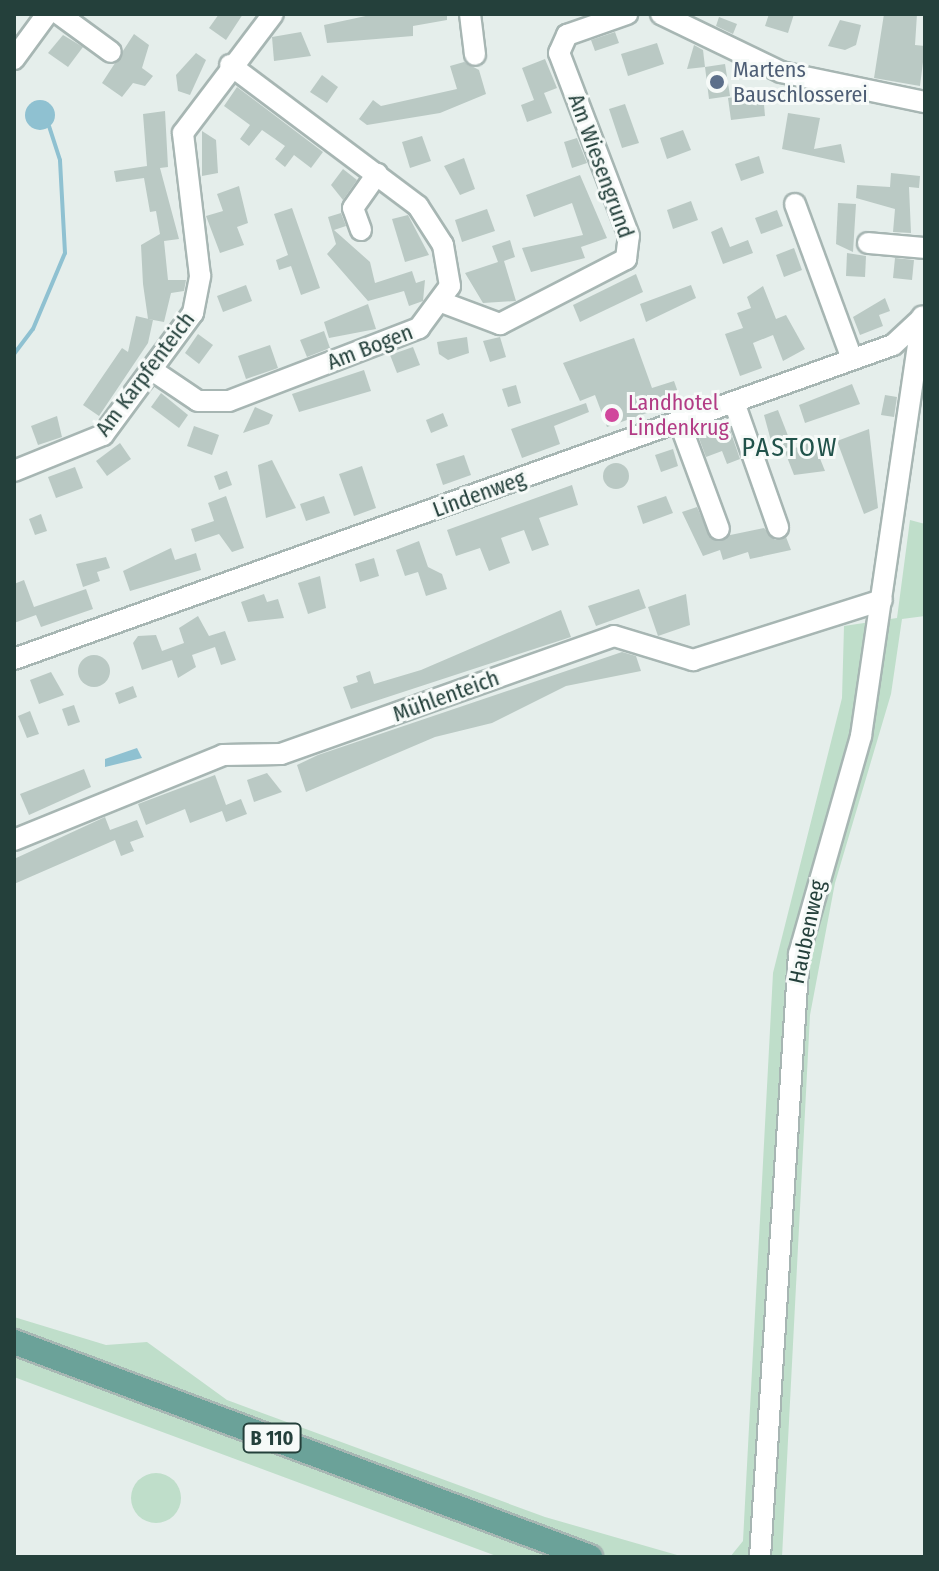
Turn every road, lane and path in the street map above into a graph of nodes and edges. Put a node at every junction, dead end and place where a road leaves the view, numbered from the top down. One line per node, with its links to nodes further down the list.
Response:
1 (47, 14): 9 (street)
2 (59, 14): 7 (street)
3 (470, 14): 8 (street)
4 (627, 14): 17 (street, Am Wiesengrund)
5 (666, 15): 11 (street)
6 (263, 17): 10 (street, Am Karpfenteich)
7 (111, 52)
8 (475, 55)
9 (14, 59)
10 (230, 65): 12 (street); 20 (street, Am Karpfenteich)
11 (925, 102)
12 (377, 174): 14 (street); 17 (street)
13 (795, 204): 19 (street)
14 (361, 230)
15 (868, 243): 16 (street)
16 (925, 248)
17 (444, 303): 20 (street, Am Bogen)
18 (924, 311): 19 (street, Lindenweg); 23 (street, Haubenweg)
19 (852, 359): 21 (street, Lindenweg)
20 (152, 370): 24 (street, Am Karpfenteich)
21 (734, 402): 22 (street, Lindenweg); 25 (street)
22 (679, 421): 26 (street); 28 (street, Lindenweg)
23 (916, 448): 27 (street, Haubenweg)
24 (14, 471)
25 (778, 527)
26 (719, 529)
27 (882, 600): 29 (street, Mühlenteich); 32 (street, Haubenweg)
28 (14, 659)
29 (14, 840)
30 (14, 1342): 31 (main road, B 110)
31 (590, 1557)
32 (760, 1557)

